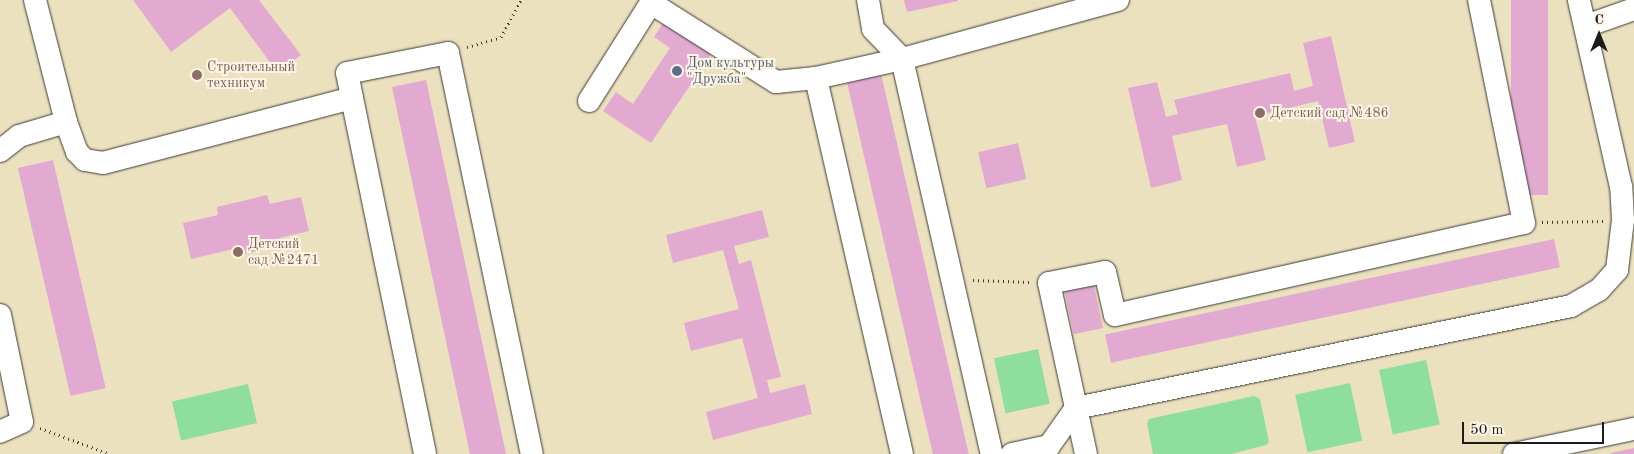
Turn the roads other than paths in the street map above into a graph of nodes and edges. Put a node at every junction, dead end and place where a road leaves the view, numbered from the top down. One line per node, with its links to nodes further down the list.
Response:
1 (35, 0): 12 (lane)
2 (868, 0): 8 (lane)
3 (1118, 0): 8 (lane)
4 (1479, 0): 17 (lane)
5 (1579, 0): 7 (lane)
6 (1634, 9): 7 (lane)
7 (1586, 26): 14 (lane)
8 (902, 59): 9 (lane); 23 (lane)
9 (816, 78): 11 (lane); 22 (lane)
10 (352, 98): 12 (lane); 20 (lane); 21 (lane)
11 (589, 101)
12 (66, 122): 13 (lane)
13 (0, 151)
14 (1628, 178): 15 (lane)
15 (1628, 218): 17 (lane)
16 (0, 315): 19 (lane)
17 (1076, 408): 24 (lane); 25 (lane)
18 (1634, 429): 26 (lane)
19 (0, 432)
20 (424, 454)
21 (532, 454)
22 (902, 454)
23 (992, 454)
24 (1012, 454)
25 (1086, 454)
26 (1514, 454)

